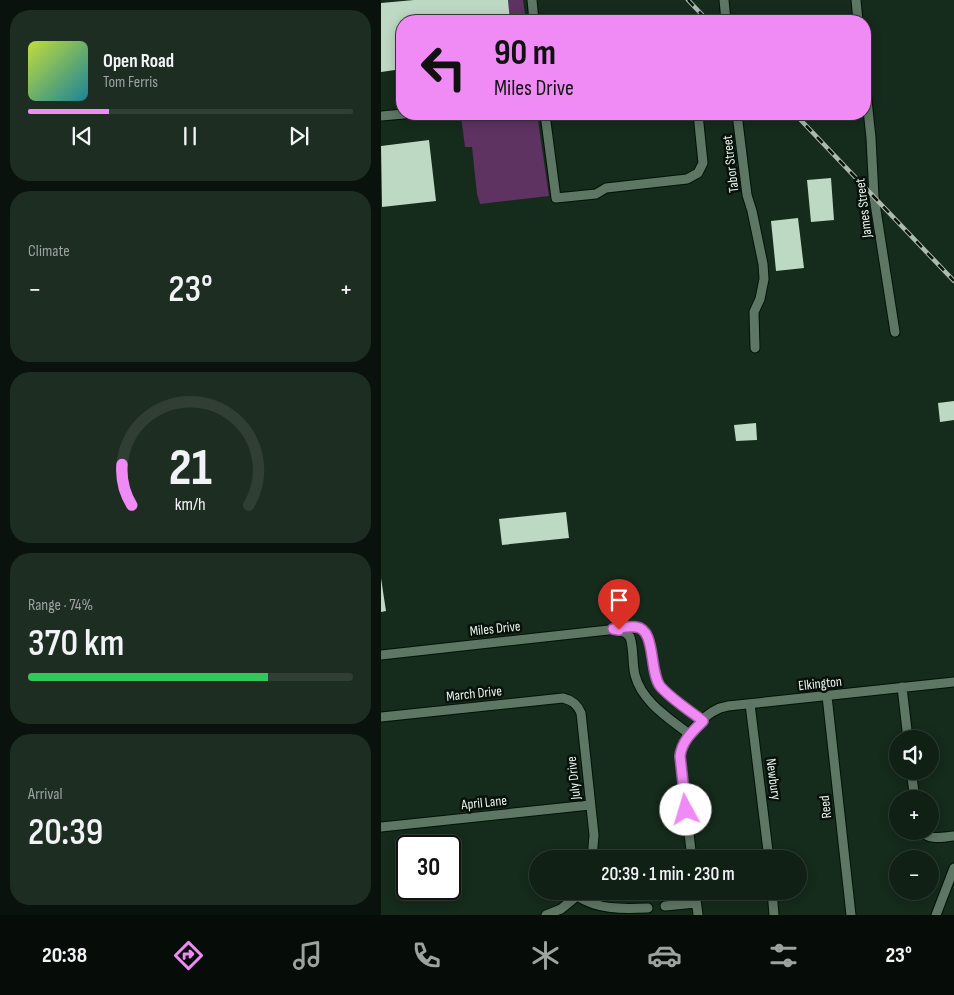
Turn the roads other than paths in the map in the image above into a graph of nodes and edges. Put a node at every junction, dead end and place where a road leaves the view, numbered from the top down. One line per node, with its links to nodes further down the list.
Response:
1 (532, 0): 4 (street)
2 (724, 0): 5 (street)
3 (856, 0): 6 (street)
4 (533, 15)
5 (725, 15)
6 (857, 15)
7 (396, 115): 8 (street)
8 (381, 116)
9 (546, 120): 10 (street)
10 (699, 120)
11 (738, 120): 14 (street, Tabor Street)
12 (869, 120): 13 (street, James Street)
13 (895, 332)
14 (755, 348)
15 (613, 629): 16 (street, Miles Drive); 23 (street); 23 (street, Miles Drive)
16 (381, 655)
17 (954, 682): 18 (street, Elkington)
18 (902, 688): 19 (street, Elkington); 24 (street)
19 (827, 696): 21 (street, Elkington); 43 (street, Reed)
20 (570, 700): 22 (street, March Drive); 25 (street, July Drive)
21 (750, 704): 23 (street, Elkington); 31 (street, Newbury)
22 (381, 717)
23 (696, 728): 30 (street)
24 (907, 730)
25 (590, 805): 26 (street, April Lane); 29 (street, July Drive)
26 (381, 827)
27 (954, 836): 28 (street)
28 (939, 837)
29 (593, 850)
30 (690, 850)
31 (768, 850)
32 (954, 868): 44 (street)
33 (573, 900): 40 (street)
34 (585, 900): 39 (street)
35 (696, 900): 37 (street)
36 (773, 900): 42 (street)
37 (696, 903): 38 (street); 41 (street)
38 (665, 906)
39 (648, 908)
40 (547, 915)
41 (698, 915)
42 (774, 915)
43 (851, 915)
44 (936, 915)

